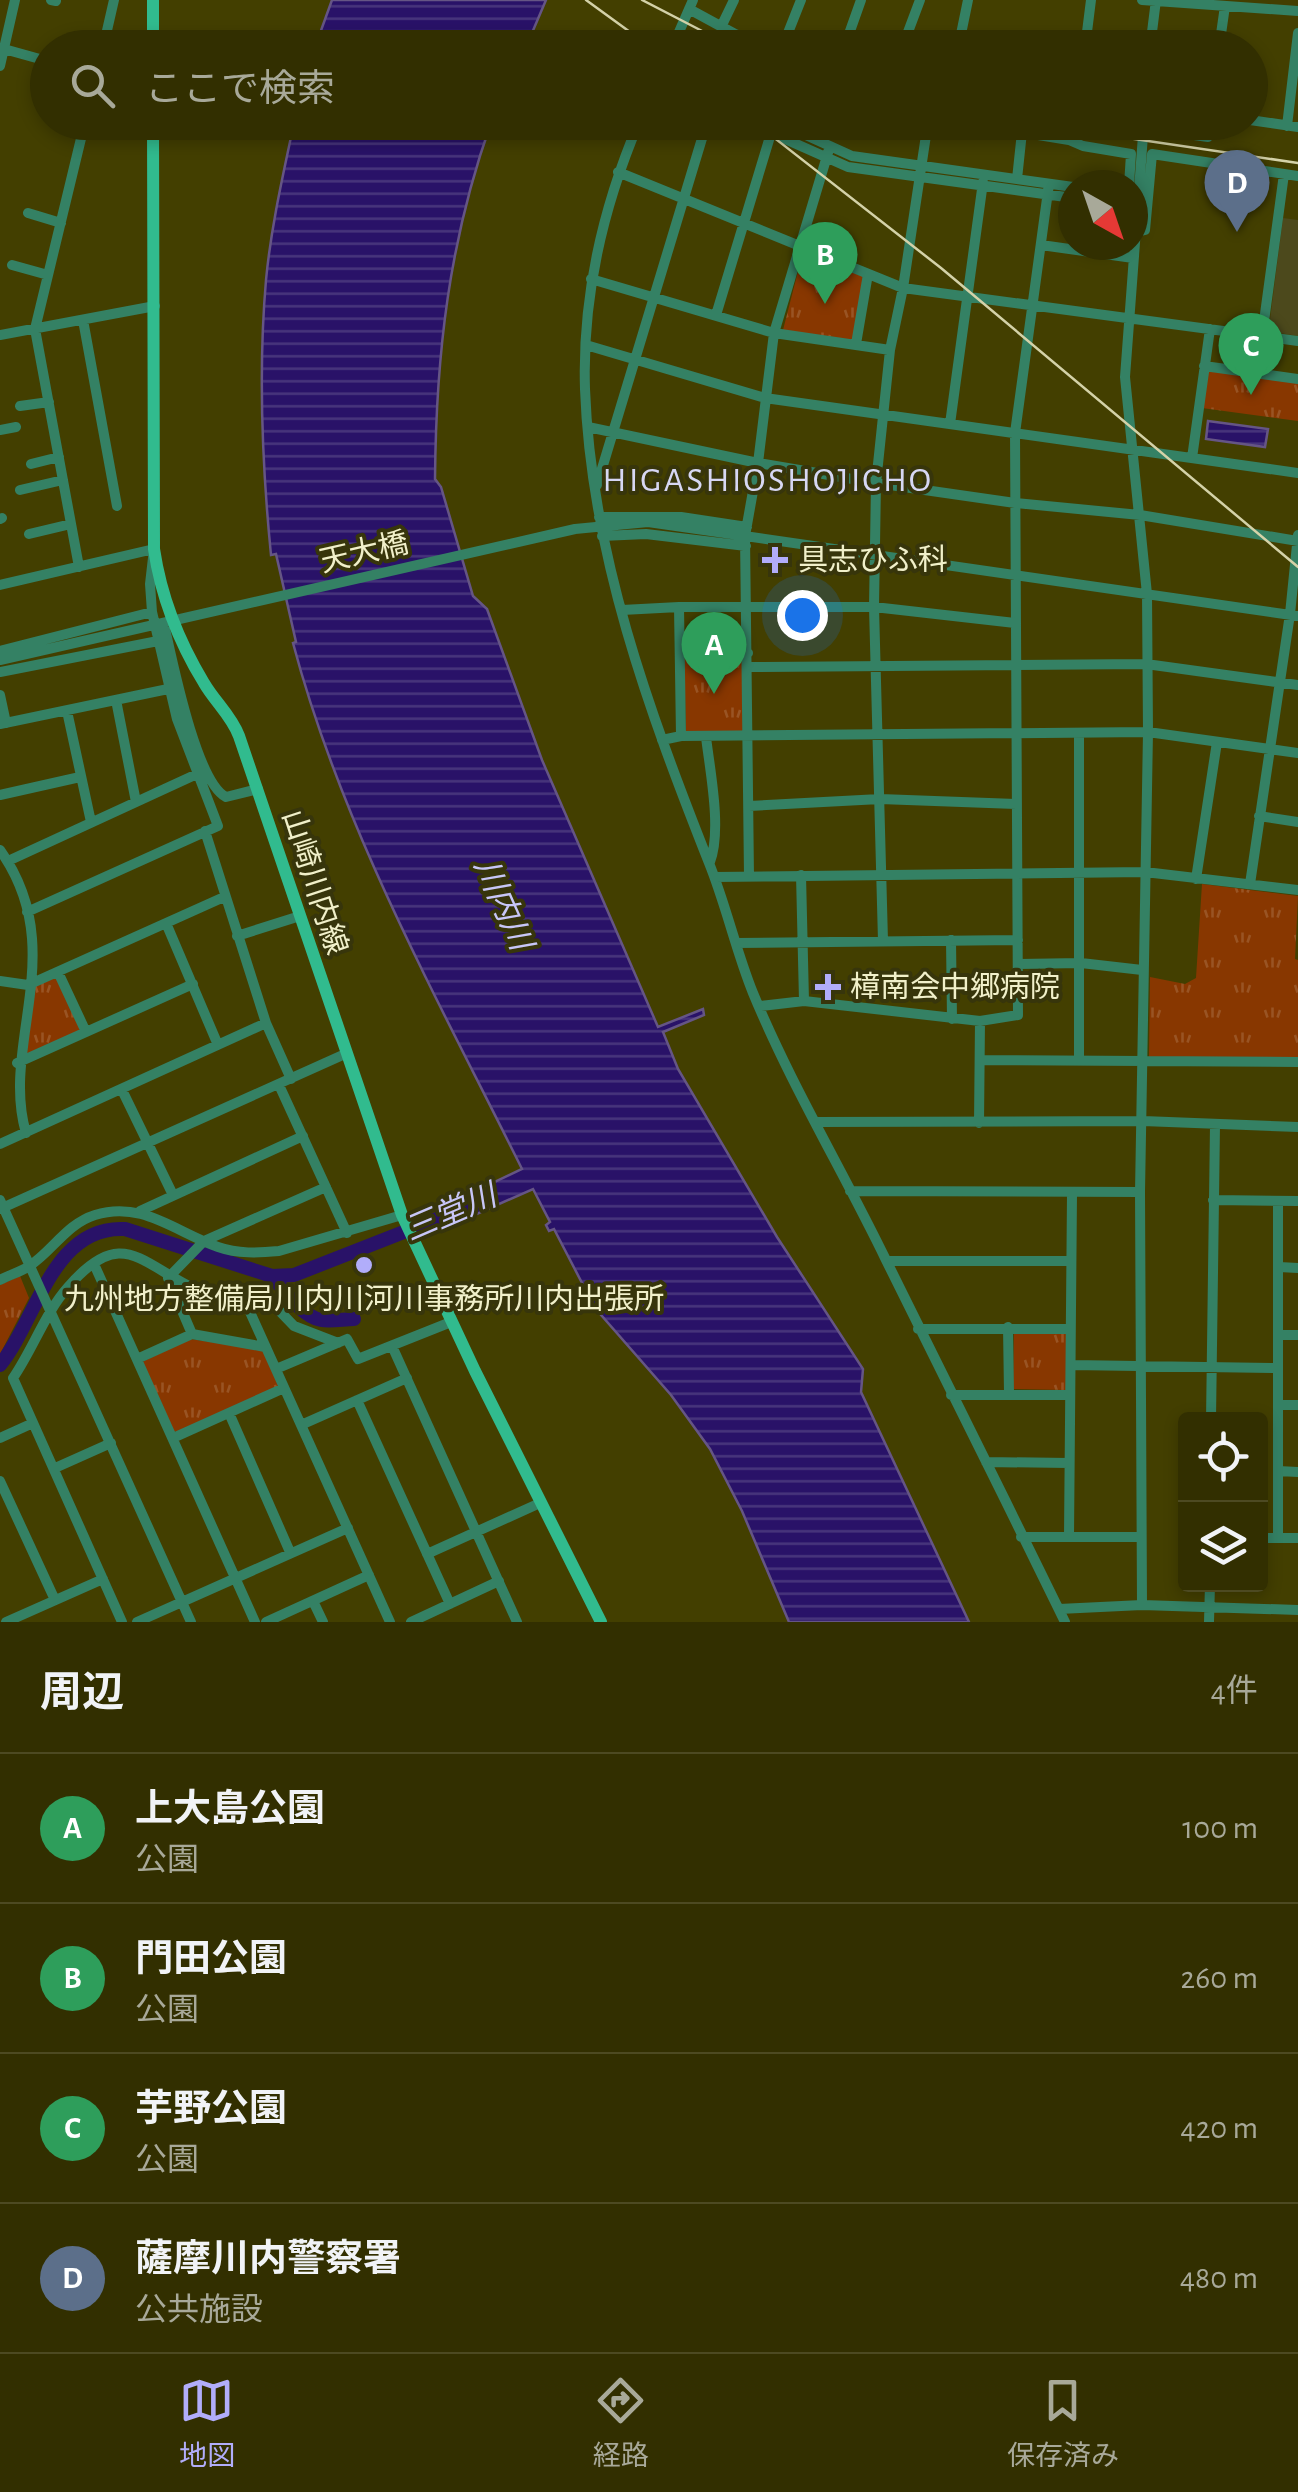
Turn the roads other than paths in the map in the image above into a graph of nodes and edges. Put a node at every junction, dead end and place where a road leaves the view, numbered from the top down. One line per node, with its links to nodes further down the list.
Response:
1 (16, 0): 28 (street)
2 (114, 0): 16 (street)
3 (153, 0): 17 (main road)
4 (734, 0): 15 (street)
5 (801, 0): 20 (street)
6 (861, 0): 21 (street)
7 (920, 0): 22 (street)
8 (968, 0): 23 (street)
9 (1091, 0): 24 (street)
10 (1142, 0): 11 (street)
11 (1156, 1): 13 (street); 25 (street)
12 (691, 5): 15 (street); 18 (street)
13 (1224, 6): 14 (street); 26 (street)
14 (1298, 11)
15 (721, 27): 19 (street)
16 (106, 30)
17 (153, 30)
18 (680, 30)
19 (728, 30)
20 (789, 30)
21 (850, 30)
22 (909, 30)
23 (962, 30)
24 (1087, 30)
25 (1150, 30)
26 (1222, 30)
27 (1298, 33): 32 (street)
28 (4, 49): 29 (street); 30 (street)
29 (30, 56)
30 (0, 66)
31 (1268, 123): 32 (street)
32 (1293, 126)
33 (80, 140): 60 (street)
34 (154, 140): 74 (main road, 山崎川内線)
35 (631, 140): 48 (street)
36 (702, 140): 58 (street)
37 (770, 140): 61 (street)
38 (804, 140): 44 (street)
39 (815, 140): 44 (street)
40 (925, 140): 45 (street)
41 (1021, 140): 52 (street)
42 (1062, 140): 46 (street)
43 (1142, 140): 47 (street)
44 (829, 152): 45 (street); 51 (street); 63 (street)
45 (922, 164): 51 (street); 53 (street)
46 (1130, 170)
47 (1140, 170)
48 (618, 172): 58 (street); 69 (street)
49 (1284, 174): 50 (street); 57 (street); 82 (street)
50 (1298, 176)
51 (920, 177): 53 (street); 70 (street)
52 (1017, 179): 53 (street); 54 (street)
53 (983, 180): 54 (street); 71 (street)
54 (1048, 189): 55 (street); 56 (street); 62 (street)
55 (1058, 189)
56 (1058, 193)
57 (1148, 197)
58 (684, 200): 61 (street); 72 (street)
59 (28, 214): 60 (street)
60 (61, 223): 68 (street)
61 (744, 224): 63 (street); 75 (street)
62 (1041, 245): 64 (street); 73 (street)
63 (800, 246): 67 (street); 80 (street)
64 (1058, 247)
65 (1132, 260): 76 (street)
66 (12, 266): 68 (street)
67 (868, 274): 70 (street); 85 (street)
68 (48, 275): 78 (street)
69 (592, 279): 72 (street); 84 (street)
70 (903, 288): 71 (street); 86 (street)
71 (968, 294): 73 (street); 94 (street)
72 (653, 297): 75 (street); 87 (street)
73 (1033, 304): 76 (street); 98 (street)
74 (154, 306): 77 (street); 119 (main road, 山崎川内線)
75 (716, 316): 80 (street)
76 (1128, 318): 79 (street); 100 (street)
77 (83, 320): 78 (street); 111 (street)
78 (35, 329): 81 (street); 91 (street)
79 (1210, 329): 82 (street); 88 (street)
80 (774, 333): 85 (street); 90 (street)
81 (0, 335)
82 (1262, 336): 83 (street)
83 (1298, 341)
84 (586, 344): 87 (street); 95 (street)
85 (856, 344): 86 (street)
86 (890, 350): 93 (street)
87 (636, 358): 90 (street); 99 (street)
88 (1204, 366): 89 (street); 102 (street)
89 (1298, 379)
90 (765, 398): 93 (street); 104 (street)
91 (48, 402): 92 (street); 101 (street)
92 (20, 406)
93 (880, 416): 94 (street); 107 (street)
94 (950, 424): 98 (street)
95 (588, 427): 99 (street); 109 (street)
96 (16, 428): 97 (street)
97 (0, 430)
98 (1015, 433): 100 (street); 110 (street)
99 (613, 434): 104 (street); 109 (street)
100 (1133, 450): 102 (street); 112 (street)
101 (58, 457): 103 (street); 106 (street)
102 (1192, 458): 105 (street)
103 (31, 464)
104 (758, 464): 107 (street); 117 (street)
105 (1298, 473)
106 (63, 480): 108 (street); 114 (street)
107 (876, 483): 110 (street); 120 (street)
108 (20, 490)
109 (595, 491): 113 (street)
110 (1015, 502): 112 (street); 122 (street)
111 (117, 506)
112 (1140, 515): 118 (street); 124 (street)
113 (599, 517): 116 (street); 117 (street)
114 (71, 524): 115 (street); 121 (street)
115 (28, 534)
116 (602, 536): 117 (street); 128 (street)
117 (746, 536): 120 (street); 127 (street); 131 (street, 天大橋)
118 (1298, 539): 130 (street)
119 (154, 548): 121 (street); 129 (street); 163 (main road, 山崎川内線)
120 (874, 555): 122 (street); 126 (street)
121 (78, 567): 123 (street)
122 (1017, 575): 124 (street); 132 (street)
123 (0, 586)
124 (1147, 594): 130 (street); 138 (street)
125 (679, 606): 127 (street); 128 (street); 136 (street)
126 (874, 607): 127 (street); 132 (street); 141 (street)
127 (746, 608): 135 (street)
128 (622, 610): 157 (street)
129 (152, 612): 133 (street); 134 (street)
130 (1294, 615): 143 (street)
131 (164, 624): 137 (street, 天大橋); 163 (street)
132 (1015, 624): 139 (street)
133 (158, 640): 142 (street); 145 (street)
134 (0, 651)
135 (748, 652): 136 (street); 140 (street)
136 (680, 653): 154 (street)
137 (0, 660)
138 (1146, 664): 139 (street); 143 (street); 150 (street)
139 (1017, 666): 141 (street); 153 (street)
140 (748, 667): 141 (street); 156 (street)
141 (876, 668): 151 (street)
142 (0, 672)
143 (1280, 682): 144 (street); 159 (street)
144 (1298, 685)
145 (168, 689): 147 (street); 161 (street)
146 (0, 694): 149 (street)
147 (116, 700): 148 (street); 166 (street)
148 (67, 711): 149 (street); 162 (street)
149 (3, 723)
150 (1148, 732): 152 (street); 158 (street); 178 (street)
151 (878, 733): 153 (street); 156 (street); 165 (street)
152 (1079, 733): 153 (street); 176 (street)
153 (1016, 735): 167 (street)
154 (681, 736): 155 (street); 157 (street)
155 (706, 736): 156 (street); 175 (street)
156 (748, 737): 168 (street)
157 (662, 740): 175 (street)
158 (1217, 742): 159 (street); 183 (street)
159 (1270, 749): 160 (street); 169 (street)
160 (1298, 753)
161 (197, 774): 166 (street); 172 (street)
162 (80, 778): 164 (street); 170 (street)
163 (258, 789): 188 (main road, 山崎川内線)
164 (0, 795)
165 (880, 800): 167 (street); 168 (street); 177 (street)
166 (136, 802): 170 (street)
167 (1016, 804): 179 (street)
168 (748, 806): 181 (street)
169 (1259, 816): 171 (street); 184 (street)
170 (90, 822): 174 (street)
171 (1298, 822)
172 (205, 831): 186 (street); 187 (street)
173 (0, 850): 174 (street)
174 (8, 861): 187 (street)
175 (709, 862): 182 (street)
176 (1081, 871): 178 (street); 179 (street); 196 (street)
177 (882, 872): 179 (street); 180 (street); 194 (street)
178 (1144, 872): 183 (street); 198 (street)
179 (1017, 874): 193 (street)
180 (802, 875): 181 (street); 191 (street)
181 (749, 876): 182 (street)
182 (715, 877): 195 (street)
183 (1196, 878): 184 (street)
184 (1250, 884): 185 (street)
185 (1298, 890)
186 (224, 897): 189 (street); 190 (street)
187 (28, 912): 202 (street)
188 (300, 916): 190 (street); 210 (main road, 山崎川内線)
189 (166, 924): 199 (street); 201 (street)
190 (236, 936): 207 (street)
191 (802, 940): 194 (street); 195 (street); 203 (street)
192 (950, 940): 193 (street); 194 (street); 205 (street)
193 (1018, 940): 197 (street)
194 (884, 941)
195 (736, 943): 204 (street)
196 (1081, 963): 197 (street); 198 (street); 211 (street)
197 (1019, 964): 206 (street)
198 (1142, 970): 213 (street)
199 (58, 972): 202 (street); 208 (street)
200 (0, 981): 202 (street)
201 (193, 984): 208 (street); 209 (street)
202 (28, 986): 215 (street)
203 (804, 1001): 204 (street); 205 (street)
204 (760, 1006): 219 (street)
205 (952, 1019): 206 (street)
206 (980, 1021): 212 (street)
207 (266, 1024): 209 (street); 216 (street)
208 (86, 1032): 215 (street)
209 (218, 1046): 218 (street)
210 (345, 1054): 216 (street); 238 (main road, 山崎川内線)
211 (1080, 1059): 212 (street); 213 (street)
212 (980, 1060): 221 (street)
213 (1142, 1060): 214 (street); 220 (street)
214 (1298, 1062)
215 (17, 1063): 224 (street)
216 (291, 1079): 217 (street)
217 (278, 1085): 225 (street); 227 (street)
218 (122, 1090): 224 (street); 227 (street)
219 (816, 1122): 221 (street); 229 (street)
220 (1143, 1122): 221 (street); 222 (street); 230 (street)
221 (980, 1123)
222 (1214, 1125): 223 (street); 233 (street)
223 (1298, 1127)
224 (26, 1132): 226 (street)
225 (303, 1136): 228 (street); 232 (street)
226 (0, 1144)
227 (147, 1144): 232 (street); 236 (street)
228 (326, 1187): 239 (street); 240 (street)
229 (850, 1191): 231 (street); 241 (street)
230 (1140, 1192): 231 (street); 263 (street)
231 (1072, 1194): 242 (street)
232 (173, 1195): 237 (street)
233 (1213, 1200): 234 (street); 264 (street)
234 (1278, 1201): 235 (street); 245 (street)
235 (1298, 1201)
236 (1, 1206): 244 (street)
237 (140, 1212): 240 (street); 244 (street)
238 (402, 1215): 239 (street); 251 (main road, 山崎川内線)
239 (348, 1232): 240 (street)
240 (202, 1244): 247 (street)
241 (887, 1261): 242 (street); 253 (street)
242 (1070, 1261): 254 (street)
243 (94, 1264): 247 (street); 250 (street); 261 (street)
244 (31, 1268): 248 (street); 250 (street)
245 (1278, 1268): 246 (street); 256 (street)
246 (1298, 1268)
247 (173, 1273): 249 (street); 255 (street)
248 (0, 1280)
249 (245, 1301): 258 (street); 260 (street)
250 (50, 1310): 277 (street); 281 (street)
251 (451, 1322): 259 (street); 288 (main road, 山崎川内線)
252 (1008, 1327): 253 (street); 254 (street); 269 (street)
253 (918, 1329): 270 (street)
254 (1070, 1329): 262 (street)
255 (192, 1334): 260 (street); 261 (street)
256 (1279, 1335): 257 (street); 265 (street)
257 (1298, 1335)
258 (338, 1343): 259 (street); 266 (street)
259 (392, 1346): 267 (street)
260 (265, 1347): 266 (street)
261 (137, 1359): 280 (street)
262 (1072, 1366): 263 (street); 271 (street)
263 (1141, 1368): 264 (street); 293 (street)
264 (1212, 1368): 265 (street); 275 (street)
265 (1278, 1368): 273 (street)
266 (276, 1369): 268 (street)
267 (406, 1378): 272 (street); 290 (street)
268 (284, 1388): 276 (street); 278 (street)
269 (1009, 1393): 270 (street); 271 (street)
270 (951, 1394): 282 (street)
271 (1069, 1394): 283 (street)
272 (358, 1400): 278 (street); 298 (street)
273 (1279, 1404): 274 (street); 285 (street)
274 (1298, 1404)
275 (1211, 1412)
276 (229, 1414): 280 (street); 297 (street)
277 (33, 1423): 279 (street); 284 (street)
278 (301, 1425): 289 (street)
279 (0, 1438)
280 (173, 1438): 300 (street)
281 (111, 1443): 284 (street); 305 (street)
282 (986, 1462): 283 (street); 292 (street)
283 (1069, 1463): 291 (street)
284 (55, 1468): 301 (street)
285 (1278, 1472): 286 (street); 295 (street)
286 (1298, 1472)
287 (0, 1481): 303 (street)
288 (540, 1503): 290 (street); 322 (main road, 山崎川内線)
289 (348, 1528): 297 (street); 299 (street)
290 (476, 1532): 298 (street); 302 (street)
291 (1069, 1536): 292 (street); 293 (street)
292 (1021, 1537): 308 (street)
293 (1141, 1537): 307 (street)
294 (1268, 1538): 295 (street)
295 (1278, 1538): 296 (street)
296 (1298, 1538)
297 (290, 1552): 300 (street)
298 (427, 1554): 306 (street)
299 (369, 1576): 304 (street); 319 (street)
300 (236, 1577): 305 (street); 316 (street)
301 (103, 1579): 303 (street); 313 (street)
302 (499, 1581): 306 (street); 321 (street)
303 (55, 1600): 312 (street)
304 (313, 1601): 317 (street); 318 (street)
305 (182, 1602): 314 (street); 315 (street)
306 (450, 1604): 320 (street)
307 (1142, 1606): 308 (street); 311 (street)
308 (1059, 1610): 323 (street)
309 (1298, 1610): 311 (street)
310 (0, 1612): 312 (street)
311 (1209, 1616)
312 (5, 1622)
313 (122, 1622)
314 (137, 1622)
315 (191, 1622)
316 (255, 1622)
317 (266, 1622)
318 (323, 1622)
319 (390, 1622)
320 (410, 1622)
321 (517, 1622)
322 (601, 1622)
323 (1065, 1622)

